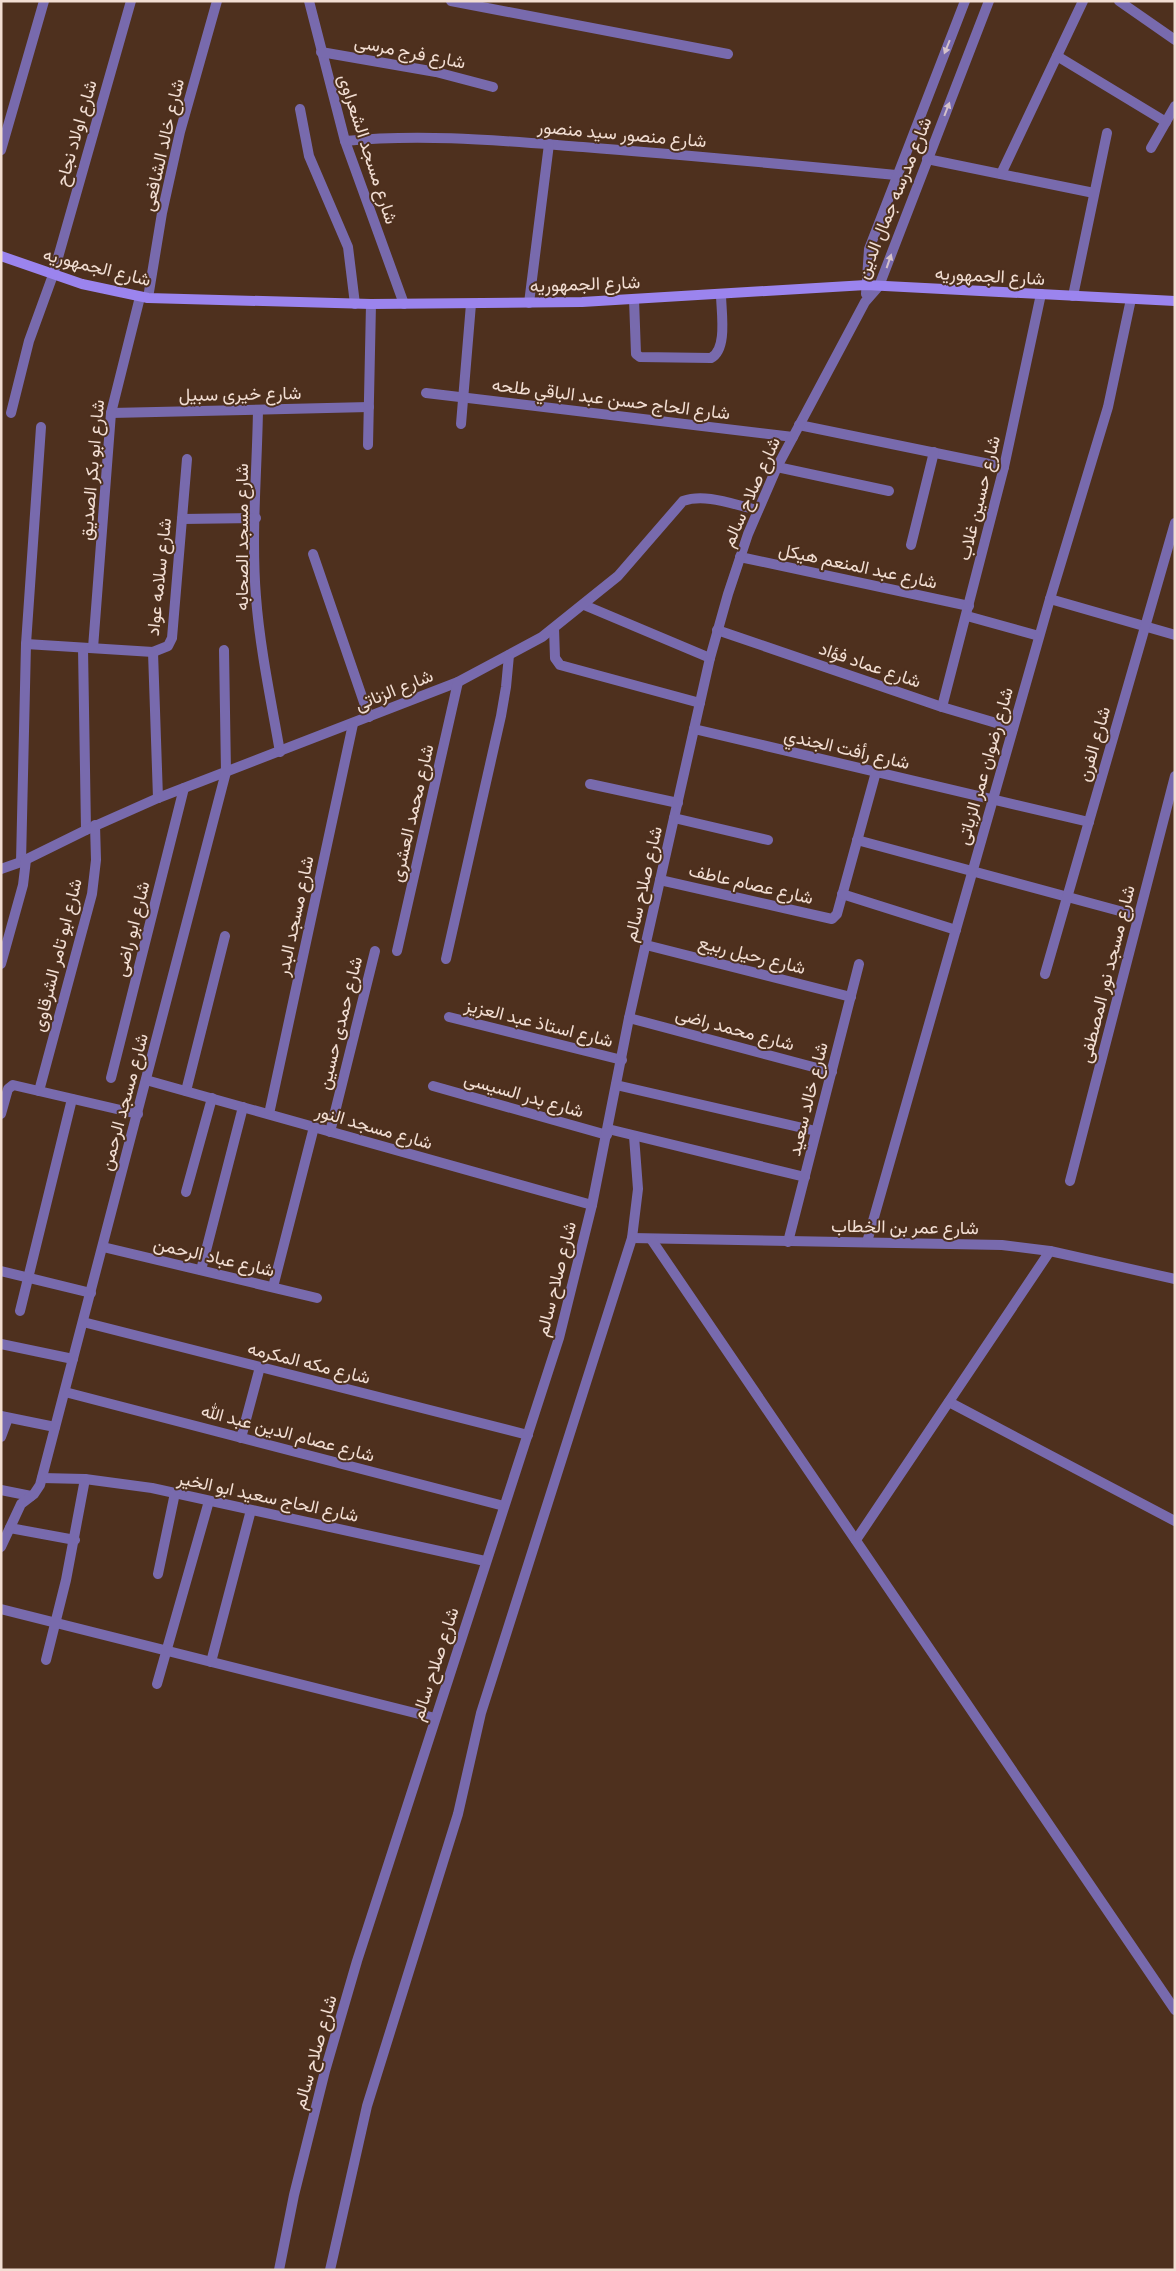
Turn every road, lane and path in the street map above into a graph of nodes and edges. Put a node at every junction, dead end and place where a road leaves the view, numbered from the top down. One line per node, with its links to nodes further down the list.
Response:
1 (44, 1): 23 (street)
2 (131, 1): 29 (street, شارع اولاد نجاح)
3 (217, 1): 35 (street, شارع خالد الشافعى)
4 (308, 1): 12 (street, شارع مسجد الشعراوى)
5 (451, 1): 10 (street)
6 (965, 1): 26 (street, شارع مدرسه جمال الدين, one-way to 26)
7 (989, 1): 24 (street, شارع مدرسه جمال الدين, one-way to 7)
8 (1082, 1): 14 (street)
9 (1118, 1): 11 (street)
10 (480, 4): 13 (street)
11 (1175, 40)
12 (321, 52): 15 (street, شارع فرج مرسى); 20 (street, شارع مسجد الشعراوى)
13 (728, 54)
14 (1057, 56): 18 (street); 25 (street)
15 (493, 87)
16 (1175, 106): 18 (street)
17 (300, 109): 41 (street)
18 (1166, 122): 22 (street)
19 (1107, 133): 27 (street)
20 (345, 141): 21 (street, شارع منصور سيد منصور); 43 (street, شارع مسجد الشعراوى)
21 (549, 144): 26 (street, شارع منصور سيد منصور); 40 (street)
22 (1152, 148)
23 (1, 150)
24 (927, 159): 25 (street); 31 (street, شارع مدرسه جمال الدين, one-way to 24)
25 (1001, 174): 27 (street)
26 (896, 176): 30 (street, شارع مدرسه جمال الدين)
27 (1094, 193): 34 (street)
28 (1, 256): 29 (main road, شارع الجمهوريه)
29 (53, 275): 35 (main road, شارع الجمهوريه); 49 (street, شارع اولاد نجاح)
30 (866, 285): 31 (main road, شارع الجمهوريه); 32 (main road, شارع الجمهوريه); 39 (street, شارع مدرسه جمال الدين)
31 (879, 286): 33 (main road, شارع الجمهوريه); 39 (street, شارع مدرسه جمال الدين)
32 (721, 294): 36 (main road, شارع الجمهوريه); 36 (street)
33 (1041, 294): 34 (main road, شارع الجمهوريه); 58 (street, شارع حسين غلاب)
34 (1073, 296): 37 (main road, شارع الجمهوريه)
35 (144, 298): 41 (main road, شارع الجمهوريه); 50 (street, شارع ابو بكر الصديق)
36 (634, 299): 40 (main road, شارع الجمهوريه)
37 (1131, 299): 38 (main road, شارع الجمهوريه); 68 (street, شارع رضوان عمر الزياتى)
38 (1175, 301)
39 (865, 302): 52 (street, شارع صلاح سالم)
40 (529, 303): 44 (main road, شارع الجمهوريه)
41 (355, 304): 42 (main road, شارع الجمهوريه)
42 (371, 304): 43 (main road, شارع الجمهوريه); 47 (street)
43 (404, 304): 44 (main road, شارع الجمهوريه)
44 (471, 304): 46 (street)
45 (426, 393): 46 (street, شارع الحاج حسن عبد الباقي طلحه)
46 (463, 397): 51 (street); 54 (street, شارع الحاج حسن عبد الباقي طلحه)
47 (369, 407): 48 (street, شارع خيرى سبيل); 55 (street)
48 (258, 410): 50 (street, شارع خيرى سبيل); 62 (street, شارع مسجد الصحابه)
49 (10, 413)
50 (112, 413): 77 (street, شارع ابو بكر الصديق)
51 (461, 424)
52 (799, 425): 54 (street, شارع صلاح سالم); 56 (street)
53 (41, 427): 76 (street)
54 (792, 437): 59 (street, شارع صلاح سالم)
55 (368, 446)
56 (934, 452): 58 (street); 65 (street)
57 (187, 459): 63 (street, شارع سلامه عواد)
58 (1004, 466): 70 (street, شارع حسين غلاب)
59 (777, 467): 60 (street); 61 (street, شارع صلاح سالم)
60 (889, 491)
61 (758, 510): 67 (street, شارع صلاح سالم); 69 (street, شارع الزناتى)
62 (256, 518): 63 (street); 89 (street, شارع مسجد الصحابه)
63 (182, 519): 79 (street, شارع سلامه عواد)
64 (1175, 523): 71 (street, شارع الفرن)
65 (911, 545)
66 (314, 554): 85 (street)
67 (740, 558): 70 (street, شارع عبد المنعم هيكل); 73 (street, شارع صلاح سالم)
68 (1050, 599): 71 (street); 75 (street, شارع رضوان عمر الزياتى)
69 (584, 605): 72 (street, شارع الزناتى); 81 (street)
70 (968, 611): 75 (street, شارع عبد المنعم هيكل); 84 (street, شارع حسين غلاب)
71 (1145, 626): 74 (street); 99 (street, شارع الفرن)
72 (554, 628): 80 (street, شارع الزناتى); 83 (street)
73 (717, 630): 81 (street, شارع صلاح سالم); 84 (street, شارع عماد فؤاد)
74 (1175, 635)
75 (1039, 636): 87 (street, شارع رضوان عمر الزياتى)
76 (26, 644): 77 (street, شارع سلامه عواد); 103 (street)
77 (88, 648): 79 (street, شارع سلامه عواد); 100 (street, شارع ابو بكر الصديق)
78 (224, 650): 90 (street, شارع مسجد الرحمن)
79 (153, 652): 95 (street)
80 (508, 655): 82 (street, شارع الزناتى); 115 (street)
81 (710, 658): 83 (street, شارع صلاح سالم)
82 (458, 682): 85 (street, شارع الزناتى); 114 (street, شارع محمد العشرى)
83 (700, 703): 88 (street, شارع صلاح سالم)
84 (942, 707): 87 (street, شارع عماد فؤاد)
85 (368, 717): 86 (street, شارع الزناتى)
86 (352, 724): 89 (street, شارع الزناتى); 135 (street, شارع مسجد البدر)
87 (1013, 728): 96 (street, شارع رضوان عمر الزياتى)
88 (694, 729): 91 (street, شارع رأفت الجندي); 97 (street, شارع صلاح سالم)
89 (280, 752): 90 (street, شارع الزناتى)
90 (226, 772): 94 (street, شارع الزناتى); 125 (street, شارع مسجد الرحمن)
91 (876, 772): 96 (street, شارع رأفت الجندي); 102 (street)
92 (1175, 776): 109 (street, شارع مسجد نور المصطفى)
93 (590, 784): 97 (street)
94 (184, 788): 95 (street, شارع الزناتى); 124 (street, شارع ابو راضى)
95 (158, 798): 100 (street, شارع الزناتى)
96 (993, 800): 99 (street, شارع رأفت الجندي); 105 (street, شارع رضوان عمر الزياتى)
97 (678, 803): 98 (street, شارع صلاح سالم)
98 (674, 818): 101 (street); 106 (street, شارع صلاح سالم)
99 (1089, 822): 108 (street, شارع الفرن)
100 (91, 828): 103 (street, شارع الزناتى); 128 (street, شارع ابو تامر الشرقاوى)
101 (768, 840)
102 (857, 840): 105 (street); 107 (street)
103 (24, 861): 104 (street, شارع الزناتى); 116 (street)
104 (1, 869)
105 (973, 871): 108 (street); 110 (street, شارع رضوان عمر الزياتى)
106 (660, 880): 107 (street, شارع عصام عاطف); 112 (street, شارع صلاح سالم)
107 (842, 894): 110 (street)
108 (1067, 896): 109 (street); 118 (street, شارع الفرن)
109 (1138, 916): 142 (street, شارع مسجد نور المصطفى)
110 (956, 930): 148 (street, شارع رضوان عمر الزياتى)
111 (225, 936): 129 (street)
112 (646, 945): 119 (street, شارع رحيل ربيع); 121 (street, شارع صلاح سالم)
113 (375, 951): 137 (street, شارع حمدى حسين)
114 (397, 951)
115 (446, 958)
116 (1, 964)
117 (859, 964): 119 (street, شارع خالد سعيد)
118 (1045, 974)
119 (851, 997): 123 (street, شارع خالد سعيد)
120 (449, 1017): 122 (street, شارع استاذ عبد العزيز)
121 (629, 1018): 122 (street, شارع صلاح سالم); 123 (street, شارع محمد راضى)
122 (622, 1060): 126 (street, شارع صلاح سالم)
123 (832, 1072): 139 (street, شارع خالد سعيد)
124 (111, 1078)
125 (146, 1080): 129 (street, شارع مسجد النور); 134 (street, شارع مسجد الرحمن)
126 (616, 1085): 138 (street, شارع صلاح سالم); 139 (street)
127 (433, 1086): 138 (street, شارع بدر السيسى)
128 (38, 1091): 131 (street); 133 (street)
129 (186, 1091): 130 (street, شارع مسجد النور)
130 (212, 1098): 132 (street, شارع مسجد النور); 143 (street)
131 (72, 1099): 134 (street); 153 (street)
132 (243, 1107): 135 (street, شارع مسجد النور); 151 (street)
133 (1, 1114)
134 (138, 1114): 149 (street, شارع مسجد الرحمن)
135 (269, 1114): 136 (street, شارع مسجد النور)
136 (314, 1127): 137 (street, شارع مسجد النور); 155 (street)
137 (330, 1132): 144 (street, شارع مسجد النور)
138 (607, 1132): 140 (street, شارع بدر السيسى); 144 (street, شارع صلاح سالم)
139 (816, 1132): 141 (street, شارع خالد سعيد)
140 (634, 1136): 141 (street, شارع بدر السيسى); 145 (street)
141 (805, 1178): 147 (street, شارع خالد سعيد)
142 (1070, 1181)
143 (186, 1192)
144 (592, 1205): 167 (street, شارع صلاح سالم)
145 (632, 1238): 146 (street, شارع عمر بن الخطاب); 194 (street)
146 (651, 1238): 147 (street, شارع عمر بن الخطاب); 181 (street)
147 (788, 1242): 148 (street, شارع عمر بن الخطاب)
148 (868, 1242): 150 (street, شارع عمر بن الخطاب)
149 (102, 1247): 151 (street, شارع عباد الرحمن); 156 (street, شارع مسجد الرحمن)
150 (1050, 1251): 154 (street, شارع عمر بن الخطاب); 164 (street)
151 (201, 1270): 155 (street, شارع عباد الرحمن)
152 (1, 1271): 153 (street)
153 (28, 1278): 156 (street); 158 (street)
154 (1175, 1279)
155 (273, 1287): 157 (street, شارع عباد الرحمن)
156 (91, 1293): 159 (street, شارع مسجد الرحمن)
157 (317, 1298)
158 (20, 1311)
159 (83, 1322): 161 (street, شارع مسجد الرحمن); 162 (street, شارع مكه المكرمه)
160 (1, 1344): 161 (street)
161 (73, 1359): 163 (street, شارع مسجد الرحمن)
162 (260, 1367): 167 (street, شارع مكه المكرمه); 169 (street)
163 (64, 1392): 166 (street, شارع مسجد الرحمن); 169 (street, شارع عصام الدين عبد الله)
164 (949, 1402): 178 (street); 181 (street)
165 (5, 1417): 166 (street); 168 (street)
166 (55, 1427): 170 (street, شارع مسجد الرحمن)
167 (528, 1435): 176 (street, شارع صلاح سالم)
168 (1, 1438)
169 (241, 1438): 176 (street, شارع عصام الدين عبد الله)
170 (42, 1478): 171 (street, شارع الحاج سعيد ابو الخير); 174 (street, شارع مسجد الرحمن)
171 (85, 1479): 173 (street, شارع الحاج سعيد ابو الخير); 180 (street)
172 (1, 1490): 174 (street)
173 (175, 1493): 175 (street, شارع الحاج سعيد ابو الخير); 184 (street)
174 (31, 1496): 179 (street, شارع مسجد الرحمن)
175 (209, 1501): 177 (street, شارع الحاج سعيد ابو الخير); 187 (street)
176 (504, 1506): 183 (street, شارع صلاح سالم)
177 (251, 1510): 183 (street, شارع الحاج سعيد ابو الخير); 189 (street)
178 (1175, 1521)
179 (10, 1528): 180 (street); 182 (street, شارع مسجد الرحمن)
180 (75, 1540): 186 (street)
181 (856, 1540): 192 (street)
182 (1, 1547)
183 (485, 1561): 191 (street, شارع صلاح سالم)
184 (158, 1574)
185 (1, 1609): 186 (street)
186 (55, 1624): 187 (street); 188 (street)
187 (166, 1652): 189 (street); 190 (street)
188 (46, 1660)
189 (211, 1662): 191 (street)
190 (158, 1684)
191 (435, 1718): 193 (street, شارع صلاح سالم)
192 (1174, 2005)
193 (279, 2270)
194 (330, 2270)

